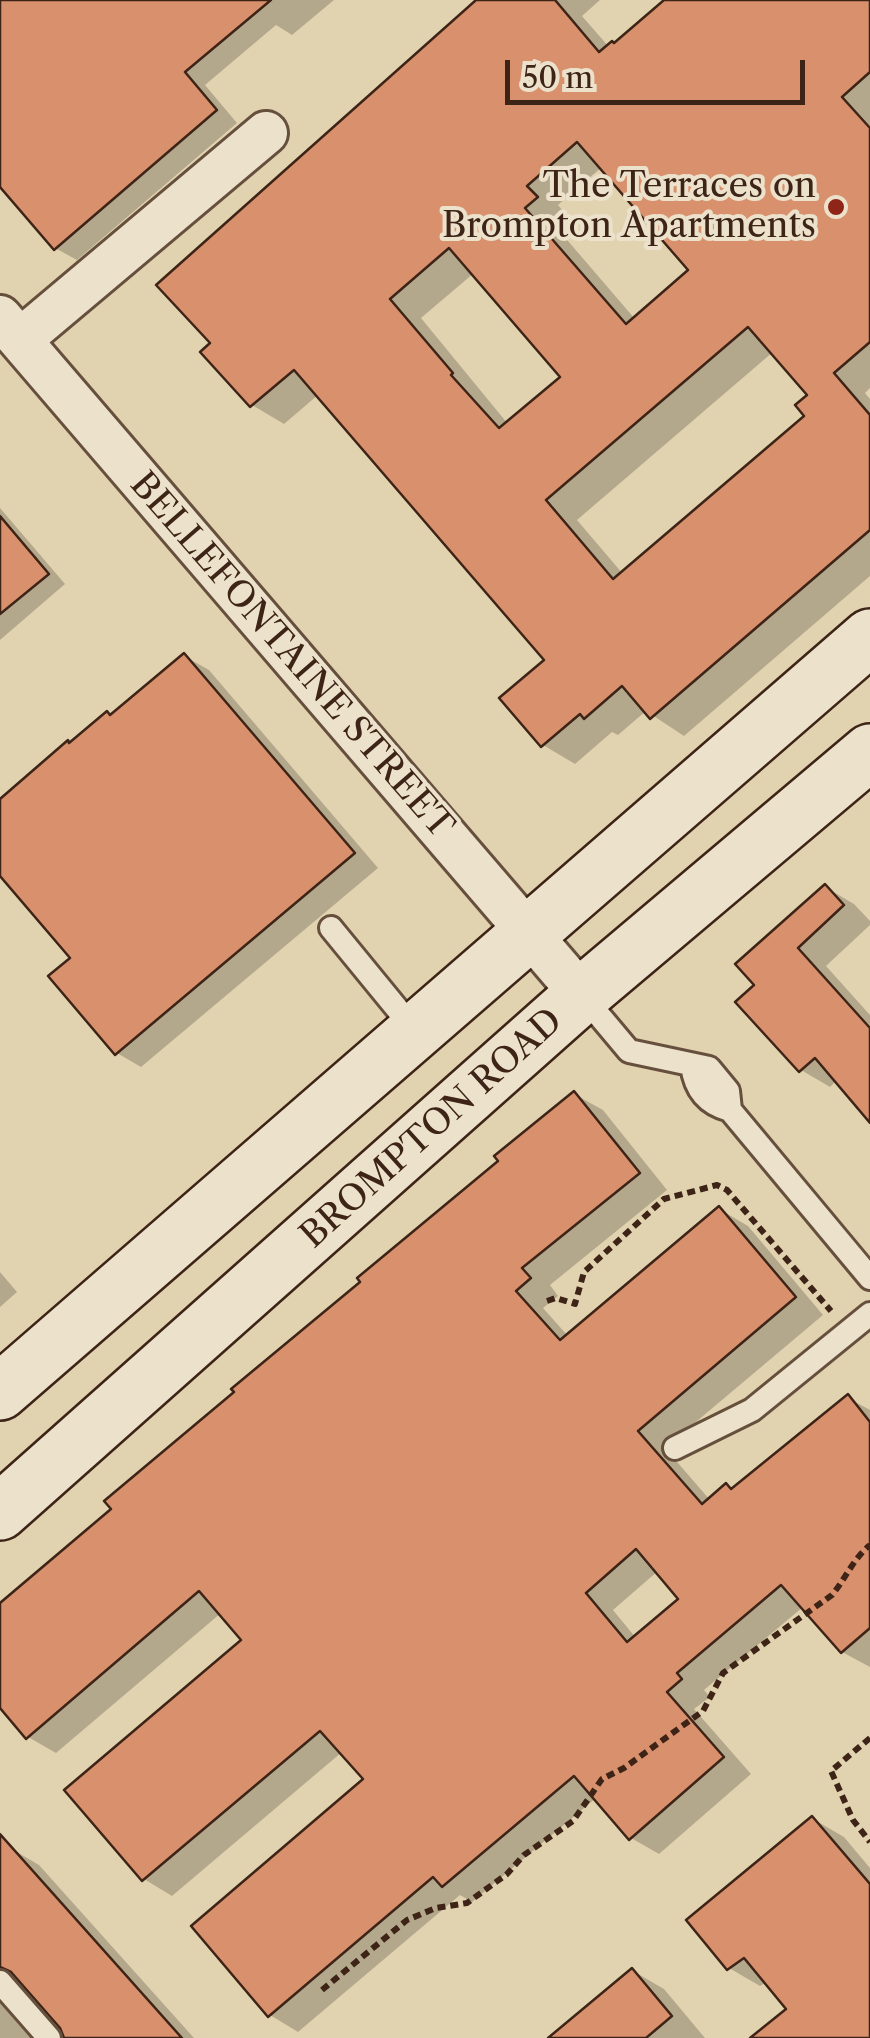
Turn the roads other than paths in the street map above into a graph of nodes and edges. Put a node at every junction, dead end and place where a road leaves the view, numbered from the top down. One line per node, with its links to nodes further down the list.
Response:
1 (266, 133): 2 (street)
2 (10, 328): 6 (street, BELLEFONTAINE STREET)
3 (870, 638): 6 (street)
4 (870, 752): 7 (street, BROMPTON ROAD)
5 (331, 928): 8 (lane)
6 (531, 934): 7 (street, BELLEFONTAINE STREET); 8 (street)
7 (582, 995): 9 (lane); 13 (street, BROMPTON ROAD)
8 (416, 1033): 11 (street)
9 (870, 1278)
10 (870, 1314): 12 (lane)
11 (0, 1392)
12 (674, 1448)
13 (0, 1512)
14 (0, 1982): 15 (lane)
15 (48, 2038)

